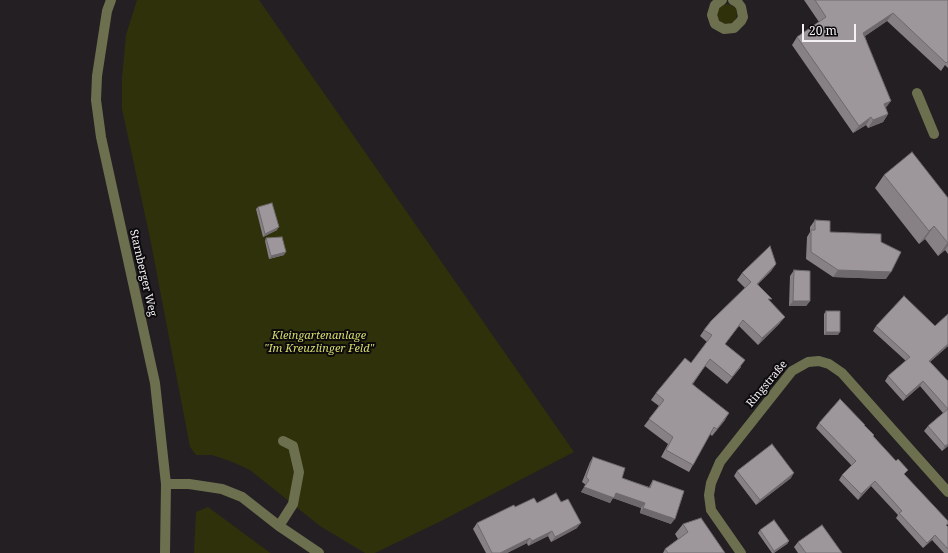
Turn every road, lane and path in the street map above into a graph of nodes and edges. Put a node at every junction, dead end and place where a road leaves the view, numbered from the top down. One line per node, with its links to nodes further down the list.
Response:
1 (111, 0): 7 (street, Starnberger Weg)
2 (719, 0): 3 (street)
3 (733, 0)
4 (917, 93): 5 (street)
5 (934, 134)
6 (283, 441): 9 (street)
7 (166, 484): 9 (street); 10 (street, Starnberger Weg)
8 (948, 492): 12 (street, Ringstraße)
9 (279, 526): 11 (street)
10 (166, 553)
11 (319, 553)
12 (741, 553)

